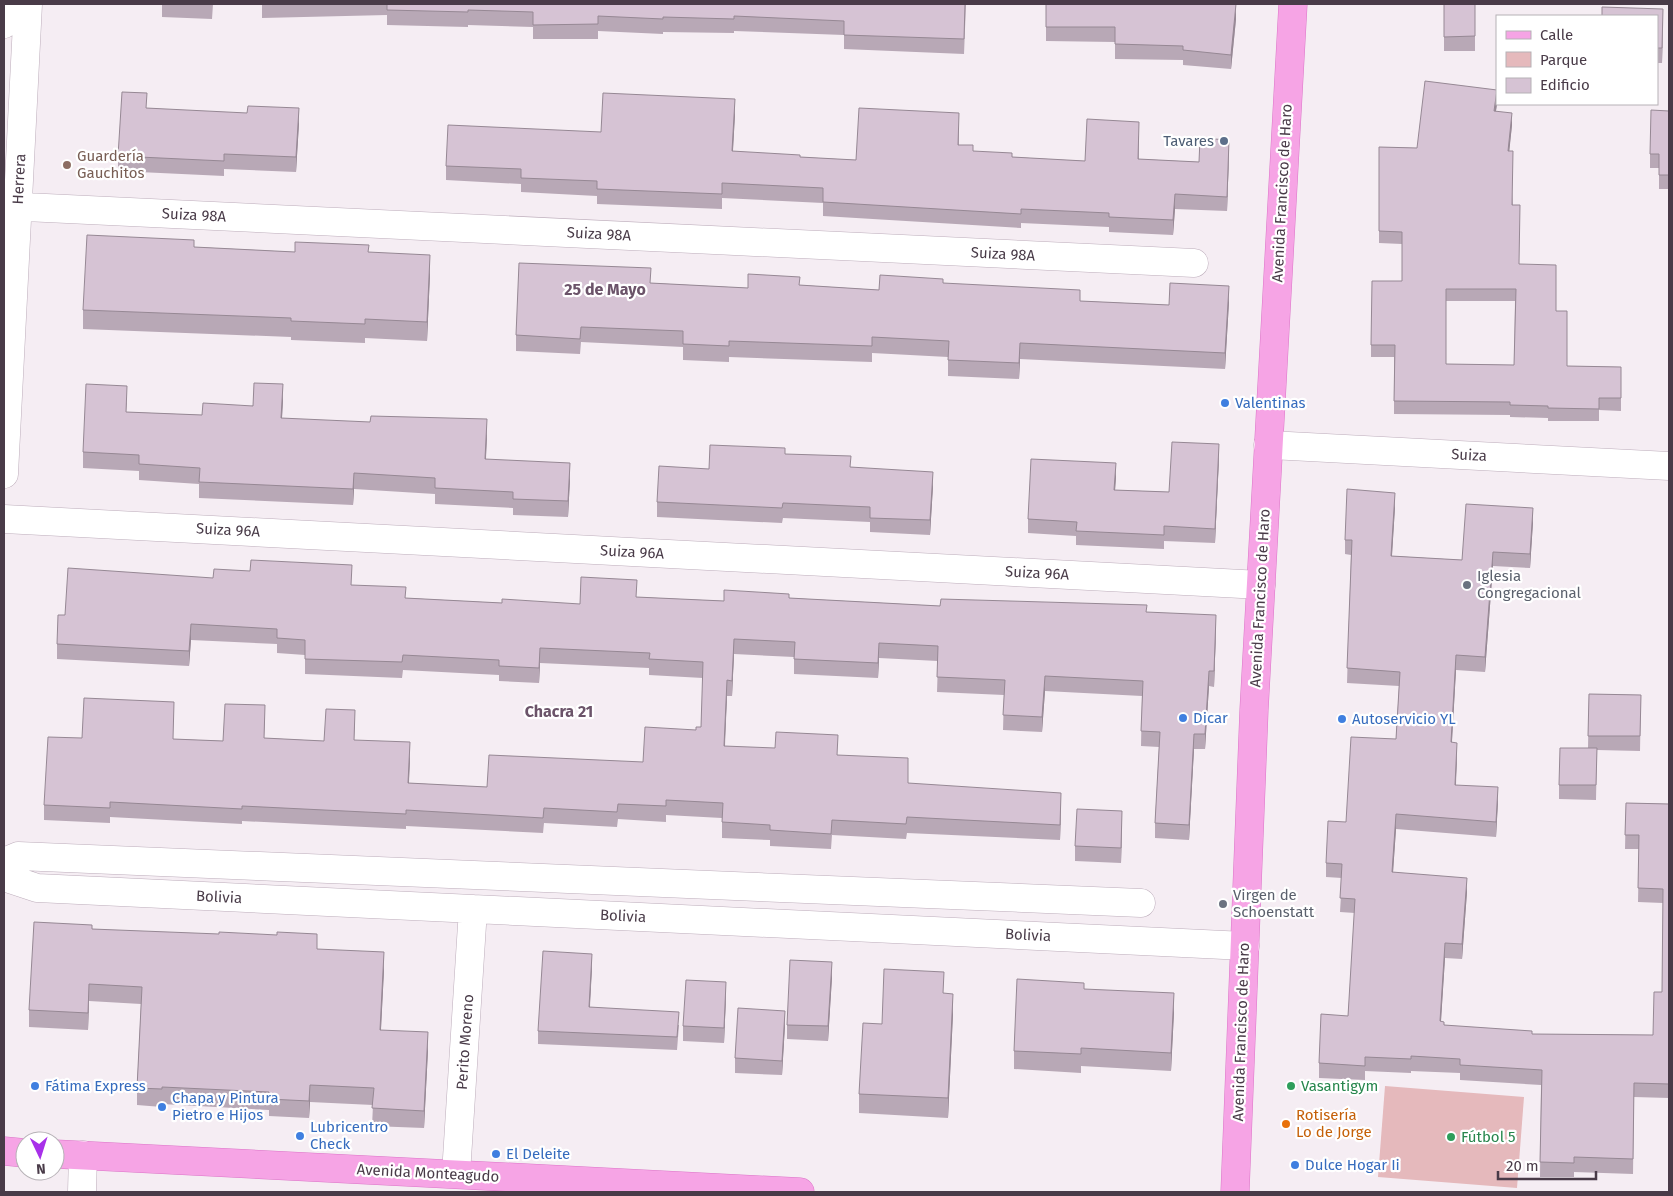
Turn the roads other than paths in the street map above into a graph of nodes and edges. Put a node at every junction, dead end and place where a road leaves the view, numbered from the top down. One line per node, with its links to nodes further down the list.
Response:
1 (5, 4): 4 (street)
2 (28, 4): 5 (street, Herrera)
3 (1293, 4): 7 (main road, Avenida Francisco de Haro)
4 (4, 24)
5 (10, 206): 6 (street, Suiza 98A); 9 (street, Herrera)
6 (1194, 263)
7 (1268, 445): 8 (street, Suiza); 11 (main road, Avenida Francisco de Haro)
8 (1669, 466)
9 (4, 474)
10 (4, 519): 11 (street, Suiza 96A)
11 (1261, 585): 16 (main road, Avenida Francisco de Haro)
12 (4, 862): 14 (street)
13 (4, 877): 15 (street, Bolivia)
14 (1141, 903)
15 (473, 909): 16 (street, Bolivia); 19 (street, Perito Moreno)
16 (1245, 946): 23 (main road, Avenida Francisco de Haro)
17 (65, 1155): 18 (main road, Avenida Monteagudo)
18 (83, 1156): 19 (main road, Avenida Monteagudo); 21 (street)
19 (456, 1174): 20 (main road, Avenida Monteagudo)
20 (586, 1186): 22 (main road, Avenida Monteagudo)
21 (82, 1192)
22 (800, 1192)
23 (1235, 1192)

